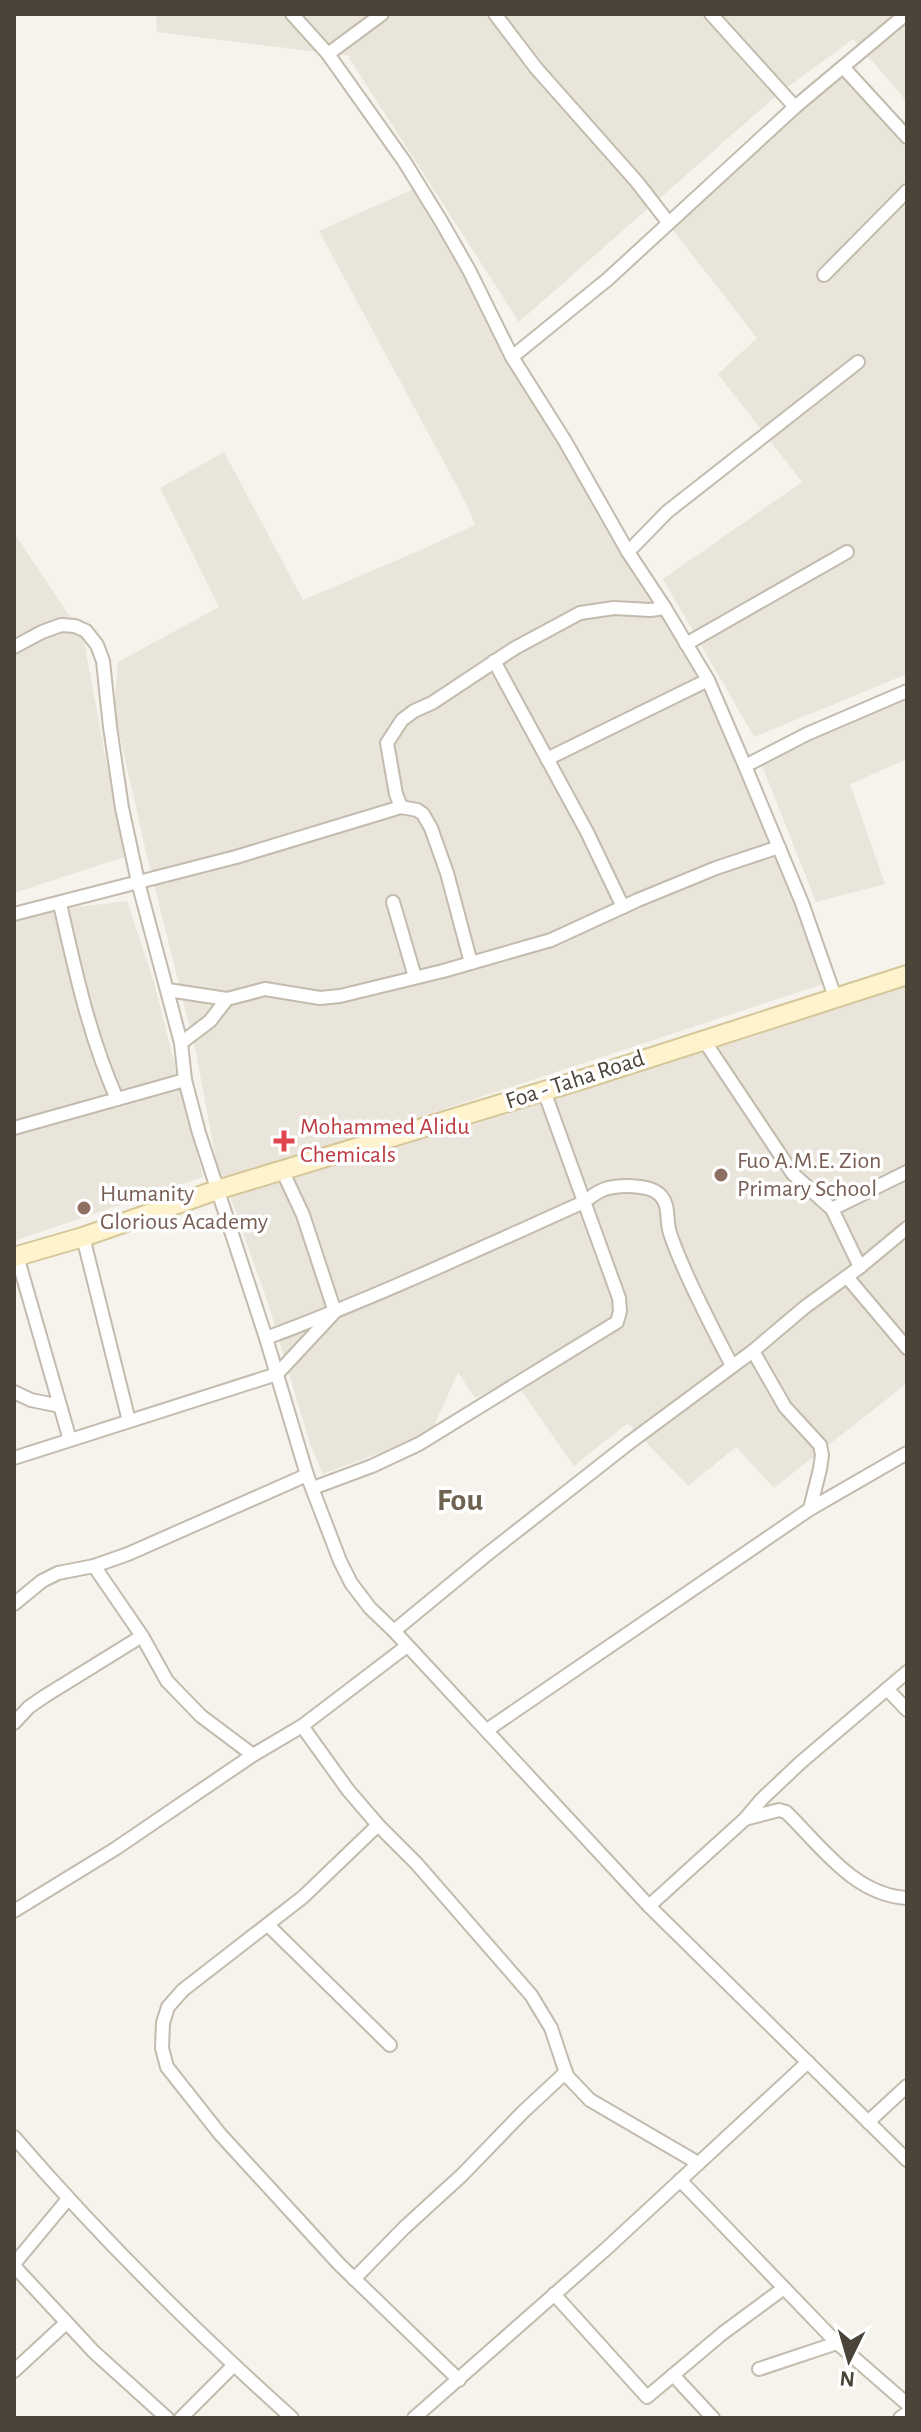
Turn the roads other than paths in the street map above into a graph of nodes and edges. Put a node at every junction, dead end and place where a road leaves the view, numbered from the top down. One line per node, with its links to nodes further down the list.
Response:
1 (292, 14): 7 (street)
2 (382, 14): 7 (street)
3 (514, 14): 6 (street)
4 (711, 14): 9 (street)
5 (906, 14): 8 (street)
6 (499, 18): 12 (street)
7 (328, 54): 14 (street)
8 (843, 67): 9 (street); 10 (street)
9 (795, 107): 12 (street)
10 (907, 137)
11 (907, 191): 13 (street)
12 (668, 222): 14 (street)
13 (824, 275)
14 (512, 357): 16 (street)
15 (858, 362): 16 (street)
16 (628, 552): 18 (street)
17 (847, 552): 19 (street)
18 (665, 608): 19 (street); 21 (street)
19 (686, 644): 22 (street)
20 (14, 647): 28 (street)
21 (494, 661): 24 (street); 26 (street)
22 (708, 680): 24 (street); 25 (street)
23 (907, 691): 25 (street)
24 (547, 759): 31 (street)
25 (745, 766): 27 (street)
26 (401, 807): 28 (street); 33 (street)
27 (779, 847): 31 (street); 37 (street)
28 (138, 882): 30 (street); 36 (street)
29 (393, 902): 35 (street)
30 (60, 904): 32 (street); 43 (street)
31 (623, 907): 33 (street)
32 (14, 914)
33 (471, 963): 35 (street)
34 (907, 975): 37 (street, Foa - Taha Road)
35 (415, 977): 38 (street)
36 (168, 990): 38 (street); 40 (street)
37 (835, 997): 39 (street, Foa - Taha Road)
38 (227, 999): 40 (street)
39 (703, 1039): 42 (street, Foa - Taha Road); 49 (street)
40 (181, 1043): 41 (street)
41 (185, 1080): 43 (street); 47 (street)
42 (544, 1091): 45 (street, Foa - Taha Road); 48 (street)
43 (117, 1099): 44 (street)
44 (14, 1128)
45 (282, 1170): 47 (street, Foa - Taha Road); 55 (street)
46 (907, 1172): 49 (street)
47 (217, 1190): 51 (street, Foa - Taha Road); 56 (street)
48 (584, 1202): 55 (street); 59 (street); 68 (street)
49 (832, 1209): 53 (street)
50 (907, 1228): 53 (street)
51 (83, 1237): 52 (street, Foa - Taha Road); 63 (street)
52 (16, 1257): 62 (street)
53 (860, 1267): 54 (street)
54 (847, 1277): 57 (street); 58 (street)
55 (335, 1312): 56 (street); 60 (street)
56 (266, 1338): 60 (street)
57 (907, 1348)
58 (753, 1351): 59 (street); 69 (street)
59 (732, 1366): 72 (street)
60 (277, 1374): 63 (street); 67 (street)
61 (14, 1392): 62 (street)
62 (60, 1406): 64 (street)
63 (129, 1421): 64 (street)
64 (70, 1440): 66 (street)
65 (907, 1453): 69 (street)
66 (14, 1458)
67 (307, 1475): 68 (street); 70 (street)
68 (313, 1488): 72 (street)
69 (810, 1509): 80 (street)
70 (94, 1566): 71 (street); 73 (street)
71 (14, 1604)
72 (394, 1631): 74 (street)
73 (142, 1636): 78 (street); 81 (street)
74 (407, 1646): 79 (street); 80 (street)
75 (907, 1672): 76 (street)
76 (887, 1689): 77 (street); 82 (street)
77 (907, 1710)
78 (14, 1723)
79 (302, 1726): 81 (street); 83 (street)
80 (487, 1730): 85 (street)
81 (253, 1755): 86 (street)
82 (745, 1819): 84 (street); 85 (street)
83 (378, 1825): 87 (street); 90 (street)
84 (907, 1898)
85 (649, 1906): 89 (street)
86 (14, 1911)
87 (268, 1925): 88 (street); 99 (street)
88 (390, 2045)
89 (808, 2062): 92 (street); 95 (street)
90 (566, 2072): 95 (street); 99 (street)
91 (907, 2086): 92 (street)
92 (868, 2122): 94 (street)
93 (14, 2137): 97 (street)
94 (907, 2160)
95 (698, 2163): 96 (street)
96 (680, 2180): 100 (street); 101 (street)
97 (68, 2199): 98 (street); 104 (street)
98 (14, 2265): 102 (street)
99 (354, 2279): 108 (street)
100 (784, 2288): 103 (street); 107 (street)
101 (554, 2294): 107 (street); 108 (street)
102 (66, 2323): 106 (street); 111 (street)
103 (837, 2343): 105 (street); 109 (street)
104 (234, 2365): 112 (street); 113 (street)
105 (759, 2369)
106 (14, 2371)
107 (673, 2375): 115 (street)
108 (459, 2380): 114 (street)
109 (907, 2404)
110 (907, 2413): 116 (street)
111 (167, 2418)
112 (181, 2418)
113 (292, 2418)
114 (414, 2418)
115 (713, 2418)
116 (900, 2418)

